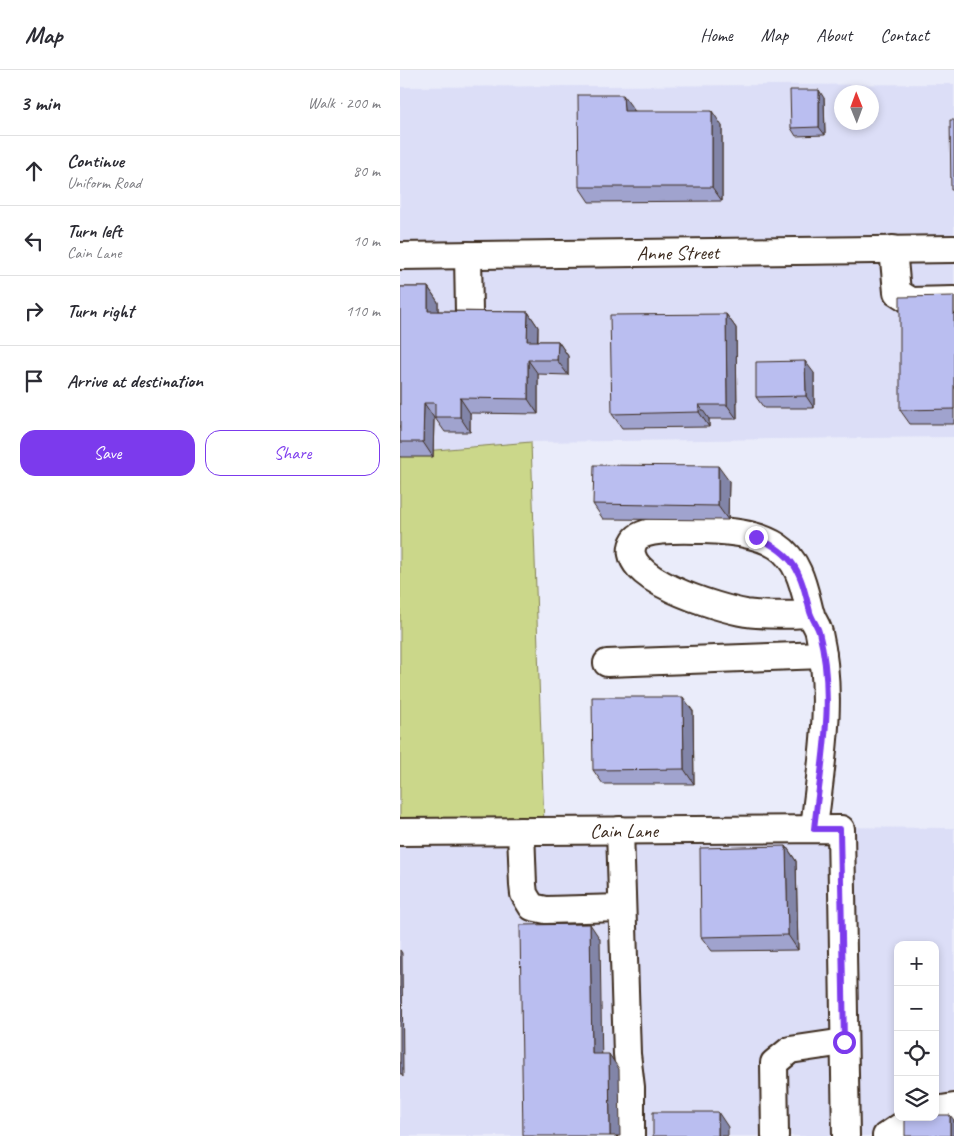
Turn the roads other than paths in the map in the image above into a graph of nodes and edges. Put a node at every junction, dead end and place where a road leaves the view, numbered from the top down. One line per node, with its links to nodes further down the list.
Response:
1 (893, 249): 2 (street, Anne Street); 3 (street, Anne Street); 5 (street)
2 (954, 249)
3 (468, 255): 4 (street, Anne Street); 6 (street)
4 (400, 256)
5 (954, 300)
6 (469, 312)
7 (811, 614): 7 (street); 8 (street)
8 (823, 655): 9 (street); 10 (street)
9 (607, 662)
10 (814, 829): 11 (street, Cain Lane); 15 (street, Cain Lane)
11 (620, 830): 12 (street, Cain Lane); 14 (street)
12 (521, 831): 13 (street, Cain Lane); 14 (street)
13 (400, 832)
14 (622, 908): 19 (street)
15 (844, 1042): 20 (street); 21 (street)
16 (954, 1107): 17 (street)
17 (939, 1109)
18 (909, 1121): 22 (street)
19 (631, 1136)
20 (775, 1136)
21 (846, 1136)
22 (886, 1136)

